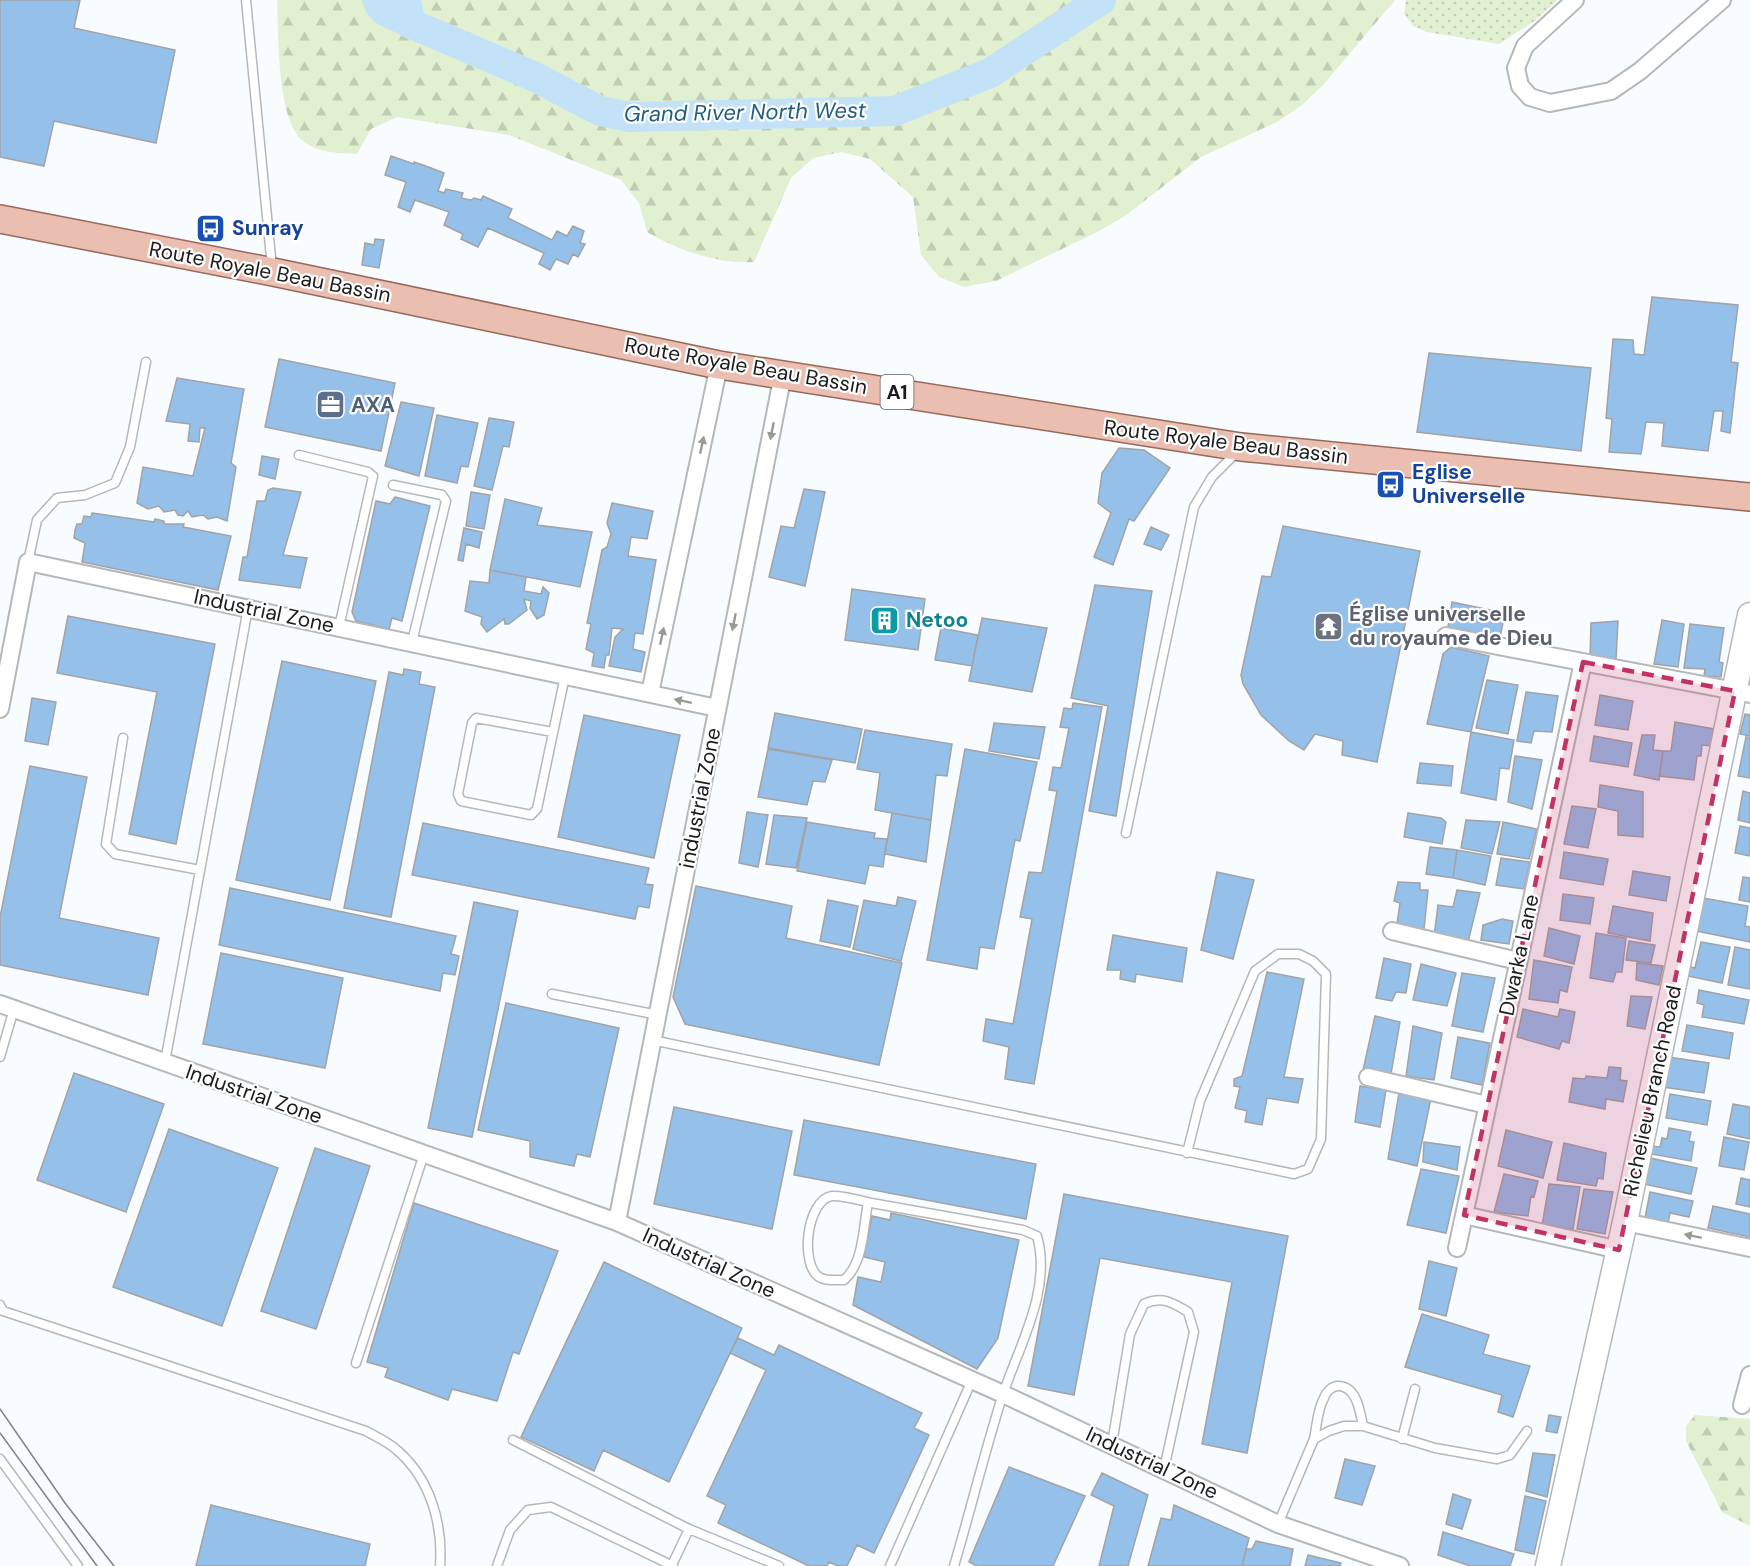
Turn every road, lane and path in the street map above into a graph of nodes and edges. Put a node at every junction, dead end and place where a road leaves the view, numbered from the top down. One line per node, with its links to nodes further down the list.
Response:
1 (246, 0): 5 (lane)
2 (1575, 0): 3 (street)
3 (1722, 0)
4 (0, 219): 5 (main road, Route Royale Beau Bassin / A1)
5 (273, 272): 7 (main road, Route Royale Beau Bassin / A1)
6 (146, 362): 13 (lane)
7 (719, 365): 8 (main road, Route Royale Beau Bassin / A1); 21 (street, one-way to 7)
8 (783, 374): 9 (main road, Route Royale Beau Bassin / A1); 23 (street, industrial Zone, one-way to 23)
9 (1241, 447): 12 (main road, Route Royale Beau Bassin / A1); 27 (lane)
10 (299, 455): 16 (lane)
11 (393, 485): 18 (lane)
12 (1750, 497)
13 (28, 562): 14 (street, Industrial Zone); 24 (street)
14 (248, 608): 16 (street, Industrial Zone); 28 (lane)
15 (1750, 621): 22 (main road, Richelieu Branch Road)
16 (339, 627): 18 (street, Industrial Zone)
17 (1446, 636): 19 (street)
18 (412, 642): 20 (street, Industrial Zone)
19 (1583, 662): 22 (street); 30 (street, Dwarka Lane)
20 (565, 676): 21 (street, Industrial Zone); 25 (lane)
21 (650, 693): 23 (street, Industrial Zone, one-way to 21)
22 (1743, 693): 44 (main road, Richelieu Branch Road)
23 (717, 708): 33 (street, industrial Zone)
24 (0, 709)
25 (553, 732): 25 (lane)
26 (123, 738): 28 (lane)
27 (1126, 833)
28 (200, 870): 36 (lane)
29 (1392, 931): 30 (street)
30 (1518, 961): 38 (street, Dwarka Lane)
31 (552, 993): 33 (lane)
32 (7, 1006): 35 (lane); 36 (street, Industrial Zone)
33 (658, 1015): 34 (street, industrial Zone)
34 (652, 1040): 39 (lane); 43 (street, industrial Zone)
35 (0, 1057)
36 (165, 1062): 40 (street, Industrial Zone)
37 (1368, 1077): 38 (street)
38 (1487, 1105): 42 (street, Dwarka Lane)
39 (1187, 1153): 39 (lane)
40 (424, 1154): 43 (street, Industrial Zone); 49 (lane)
41 (868, 1203): 41 (lane); 53 (lane)
42 (1464, 1215): 45 (street, Dwarka Lane); 47 (street)
43 (617, 1222): 51 (street, Industrial Zone)
44 (1625, 1222): 46 (street, one-way to 44); 47 (main road, Richelieu Branch Road)
45 (1457, 1248)
46 (1750, 1248)
47 (1619, 1250): 73 (main road, Richelieu Branch Road)
48 (0, 1305): 66 (lane)
49 (356, 1363)
50 (1750, 1376): 54 (street)
51 (972, 1380): 53 (street, Industrial Zone); 70 (lane)
52 (1415, 1389): 58 (lane)
53 (1003, 1394): 60 (street, Industrial Zone); 71 (lane)
54 (1742, 1405)
55 (1363, 1426): 57 (lane); 57 (lane); 58 (lane)
56 (1527, 1431): 58 (lane)
57 (1314, 1439): 63 (lane)
58 (1402, 1439)
59 (513, 1440): 64 (lane)
60 (1112, 1444): 62 (street, Industrial Zone); 62 (lane)
61 (0, 1459): 65 (lane)
62 (1164, 1468): 63 (street, Industrial Zone)
63 (1278, 1524): 72 (street, Industrial Zone)
64 (688, 1529): 68 (lane); 69 (lane)
65 (78, 1566)
66 (440, 1566)
67 (497, 1566): 68 (lane)
68 (673, 1566)
69 (779, 1566)
70 (890, 1566)
71 (954, 1566)
72 (1400, 1566)
73 (1548, 1566)

